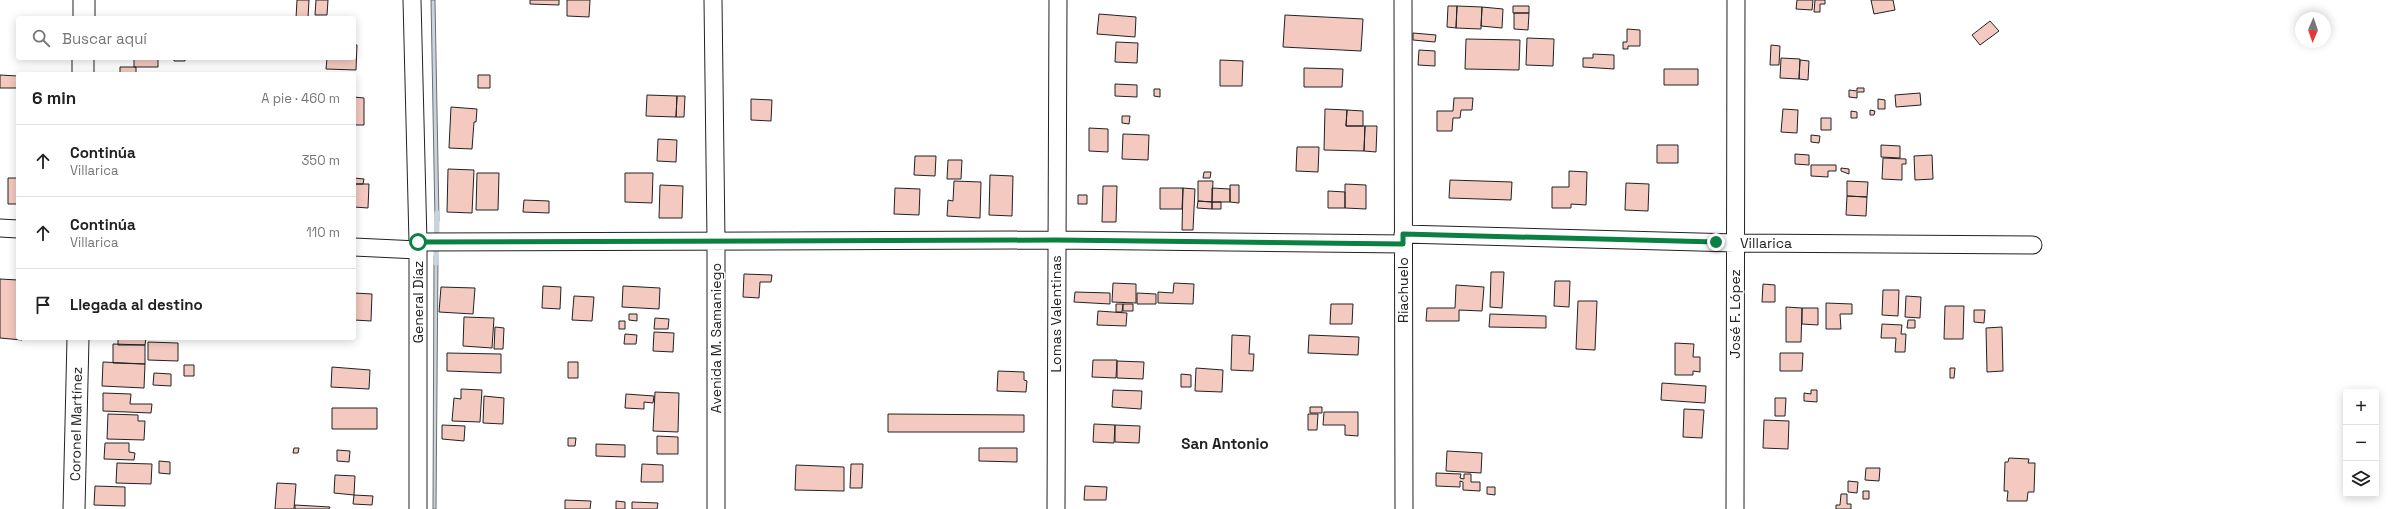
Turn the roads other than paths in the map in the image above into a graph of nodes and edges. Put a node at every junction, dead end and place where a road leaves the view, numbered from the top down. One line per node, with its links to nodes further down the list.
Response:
1 (84, 0): 7 (street)
2 (412, 0): 16 (street, General Díaz)
3 (713, 0): 13 (street, Avenida M. Samaniego)
4 (1058, 0): 14 (street, Lomas Valentinas)
5 (1403, 0): 12 (street, Riachuelo)
6 (1736, 0): 15 (street, José F. López)
7 (84, 16)
8 (83, 60): 9 (street)
9 (83, 72)
10 (0, 228): 11 (street)
11 (16, 229)
12 (1403, 239): 14 (street, Villarica); 15 (street, Villarica); 24 (street, Riachuelo)
13 (716, 240): 14 (street, Villarica); 16 (street, Villarica); 22 (street, Avenida M. Samaniego)
14 (1056, 240): 23 (street, Lomas Valentinas)
15 (1735, 243): 17 (street, Villarica); 25 (street, José F. López)
16 (427, 244): 18 (street, Villarica); 21 (street, General Díaz)
17 (2033, 245)
18 (356, 246)
19 (78, 340): 20 (street, Coronel Martínez)
20 (74, 509)
21 (418, 509)
22 (716, 509)
23 (1056, 509)
24 (1404, 509)
25 (1735, 509)

